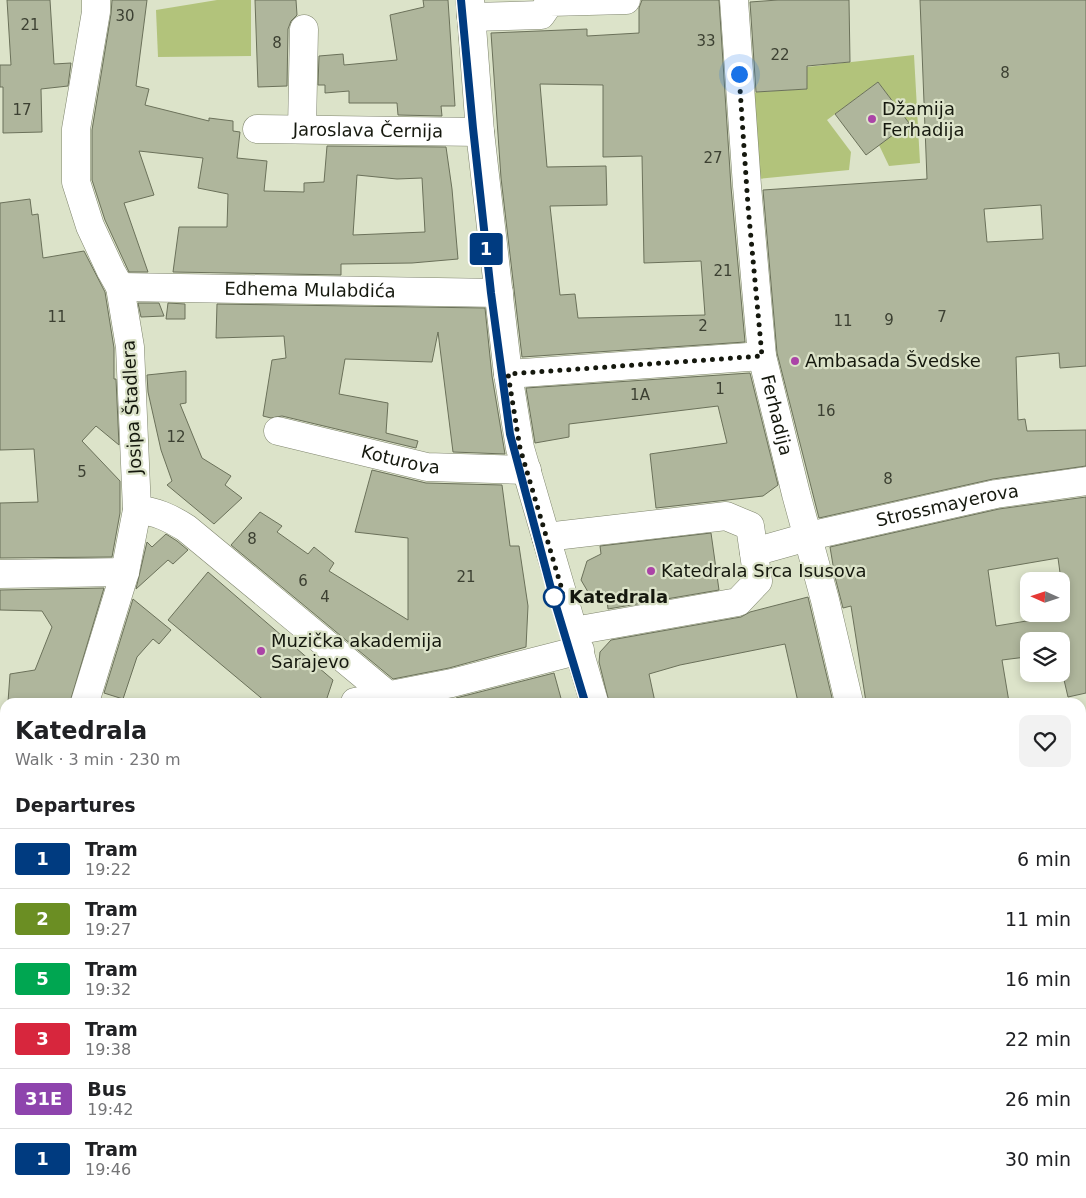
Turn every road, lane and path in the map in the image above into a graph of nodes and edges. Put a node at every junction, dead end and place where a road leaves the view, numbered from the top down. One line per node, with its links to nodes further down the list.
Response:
1 (96, 0): 9 (street, Josipa Štadlera)
2 (626, 0): 4 (street)
3 (734, 0): 11 (street, Ferhadija)
4 (471, 9): 8 (street)
5 (304, 29): 7 (street)
6 (257, 128): 7 (street, Jaroslava Černija)
7 (302, 128): 8 (street, Jaroslava Černija)
8 (480, 132): 10 (street)
9 (120, 287): 10 (street, Edhema Mulabdića); 16 (street, Josipa Štadlera)
10 (499, 293): 12 (street)
11 (762, 356): 12 (street); 18 (street, Ferhadija)
12 (508, 374): 14 (street)
13 (278, 431): 14 (street, Koturova)
14 (527, 470): 17 (street)
15 (1086, 481): 18 (street, Strossmayerova)
16 (137, 510): 20 (street, Josipa Štadlera); 24 (street)
17 (546, 537): 19 (street); 22 (street)
18 (809, 537): 19 (street, Strossmayerova); 27 (street, Ferhadija)
19 (754, 552): 22 (street)
20 (125, 572): 21 (street); 23 (street, Josipa Štadlera)
21 (0, 574)
22 (577, 641): 25 (street); 26 (street)
23 (86, 698)
24 (388, 698)
25 (393, 698)
26 (593, 698)
27 (848, 698)

